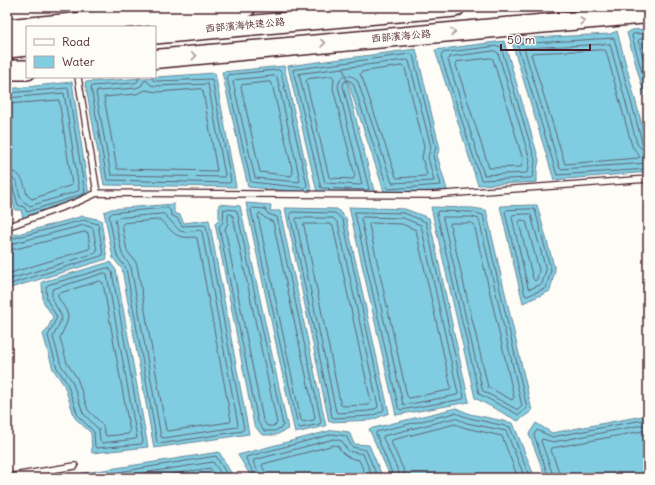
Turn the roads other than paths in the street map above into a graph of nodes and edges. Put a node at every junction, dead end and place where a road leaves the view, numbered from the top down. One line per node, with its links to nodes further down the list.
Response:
1 (246, 7): 4 (highway, 西部濱海快速公路)
2 (455, 7): 7 (highway, 西部濱海快速公路)
3 (648, 14): 10 (main road, 西部濱海公路, one-way to 3)
4 (42, 26)
5 (26, 27): 6 (highway)
6 (7, 29)
7 (156, 34)
8 (26, 46): 9 (highway)
9 (7, 48)
10 (156, 59)
11 (7, 70): 12 (highway)
12 (26, 71)
13 (26, 71): 14 (main road)
14 (7, 74)
15 (78, 78): 17 (lane)
16 (648, 179): 17 (lane)
17 (97, 193): 18 (lane)
18 (7, 227)
19 (75, 466): 20 (lane)
20 (7, 477)

